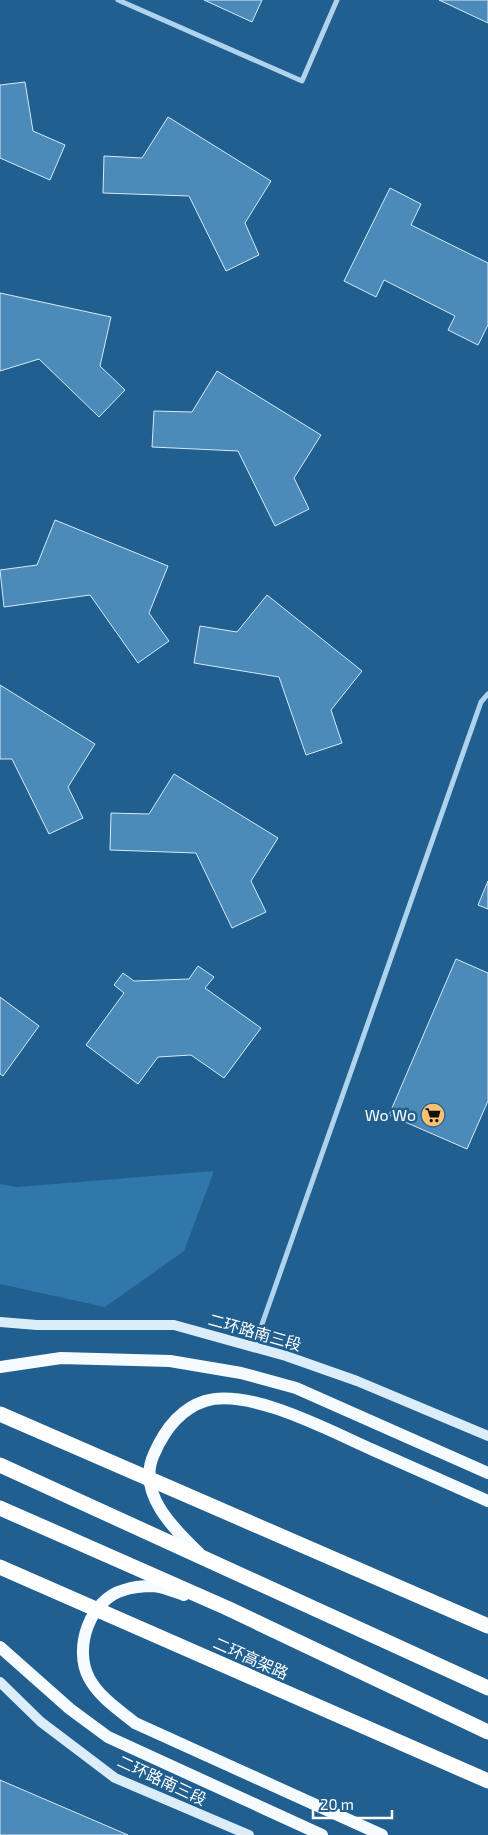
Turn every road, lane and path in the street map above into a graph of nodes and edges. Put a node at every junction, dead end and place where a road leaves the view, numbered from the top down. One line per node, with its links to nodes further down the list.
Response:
1 (118, 0): 2 (street)
2 (337, 0)
3 (488, 694): 5 (street)
4 (0, 1322): 5 (main road, 二环路南三段)
5 (254, 1347): 8 (main road, 二环路南三段)
6 (0, 1367): 10 (main road)
7 (0, 1414): 16 (highway, bridge)
8 (488, 1436)
9 (0, 1465): 13 (highway)
10 (488, 1473)
11 (488, 1501): 13 (main road)
12 (0, 1508): 15 (highway)
13 (205, 1559): 19 (highway)
14 (0, 1567): 21 (highway, 二环高架路, bridge)
15 (227, 1608): 20 (highway); 24 (main road)
16 (488, 1626)
17 (0, 1647): 23 (main road)
18 (0, 1682): 22 (main road, 二环路南三段)
19 (488, 1688)
20 (488, 1732)
21 (488, 1781)
22 (249, 1835)
23 (322, 1835)
24 (382, 1835)

